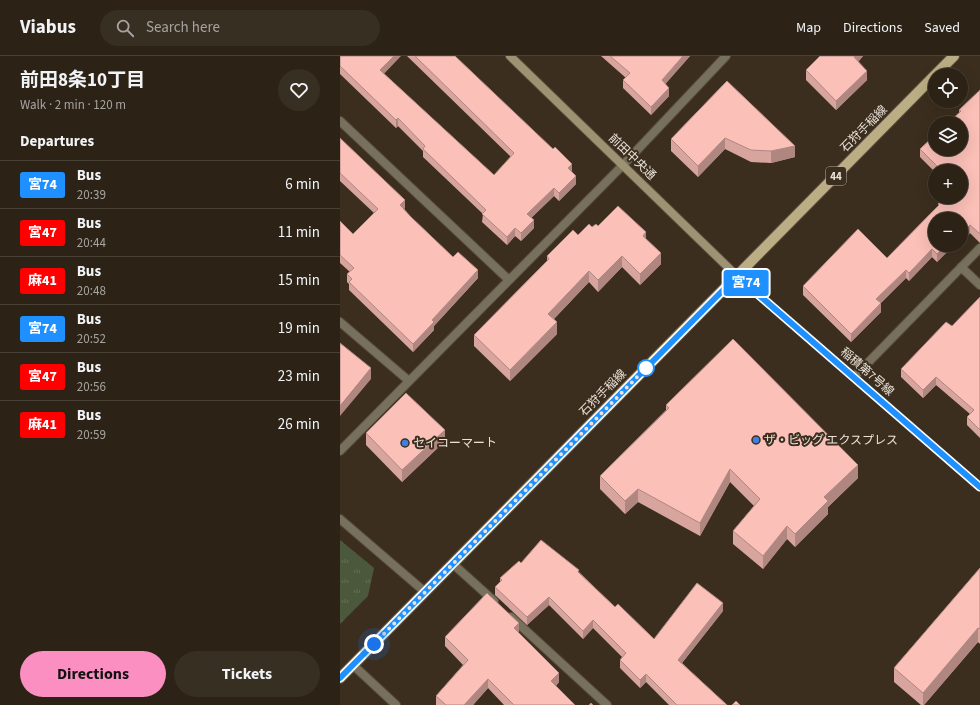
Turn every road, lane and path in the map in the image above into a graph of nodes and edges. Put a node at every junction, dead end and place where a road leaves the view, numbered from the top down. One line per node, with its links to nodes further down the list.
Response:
1 (510, 56): 7 (street, 前田中央通)
2 (726, 56): 7 (street)
3 (954, 56): 4 (main road, 石狩手稲線 / 44)
4 (942, 68)
5 (928, 82): 10 (main road, 石狩手稲線 / 44)
6 (340, 121): 11 (street)
7 (623, 165): 10 (street, 前田中央通); 11 (street)
8 (980, 248): 9 (street)
9 (961, 267): 12 (street); 14 (street)
10 (737, 276): 14 (street, 稲積第7号線); 19 (main road, 石狩手稲線 / 44)
11 (509, 280): 15 (street)
12 (980, 285)
13 (340, 322): 15 (street)
14 (854, 377): 17 (street, 稲積第7号線)
15 (409, 381): 16 (street)
16 (340, 451)
17 (980, 487)
18 (340, 519): 20 (street)
19 (453, 564): 20 (main road, 石狩手稲線 / 44); 24 (street)
20 (425, 592): 21 (main road, 石狩手稲線 / 44)
21 (353, 665): 22 (main road, 石狩手稲線 / 44); 23 (street)
22 (340, 678)
23 (396, 705)
24 (607, 705)

